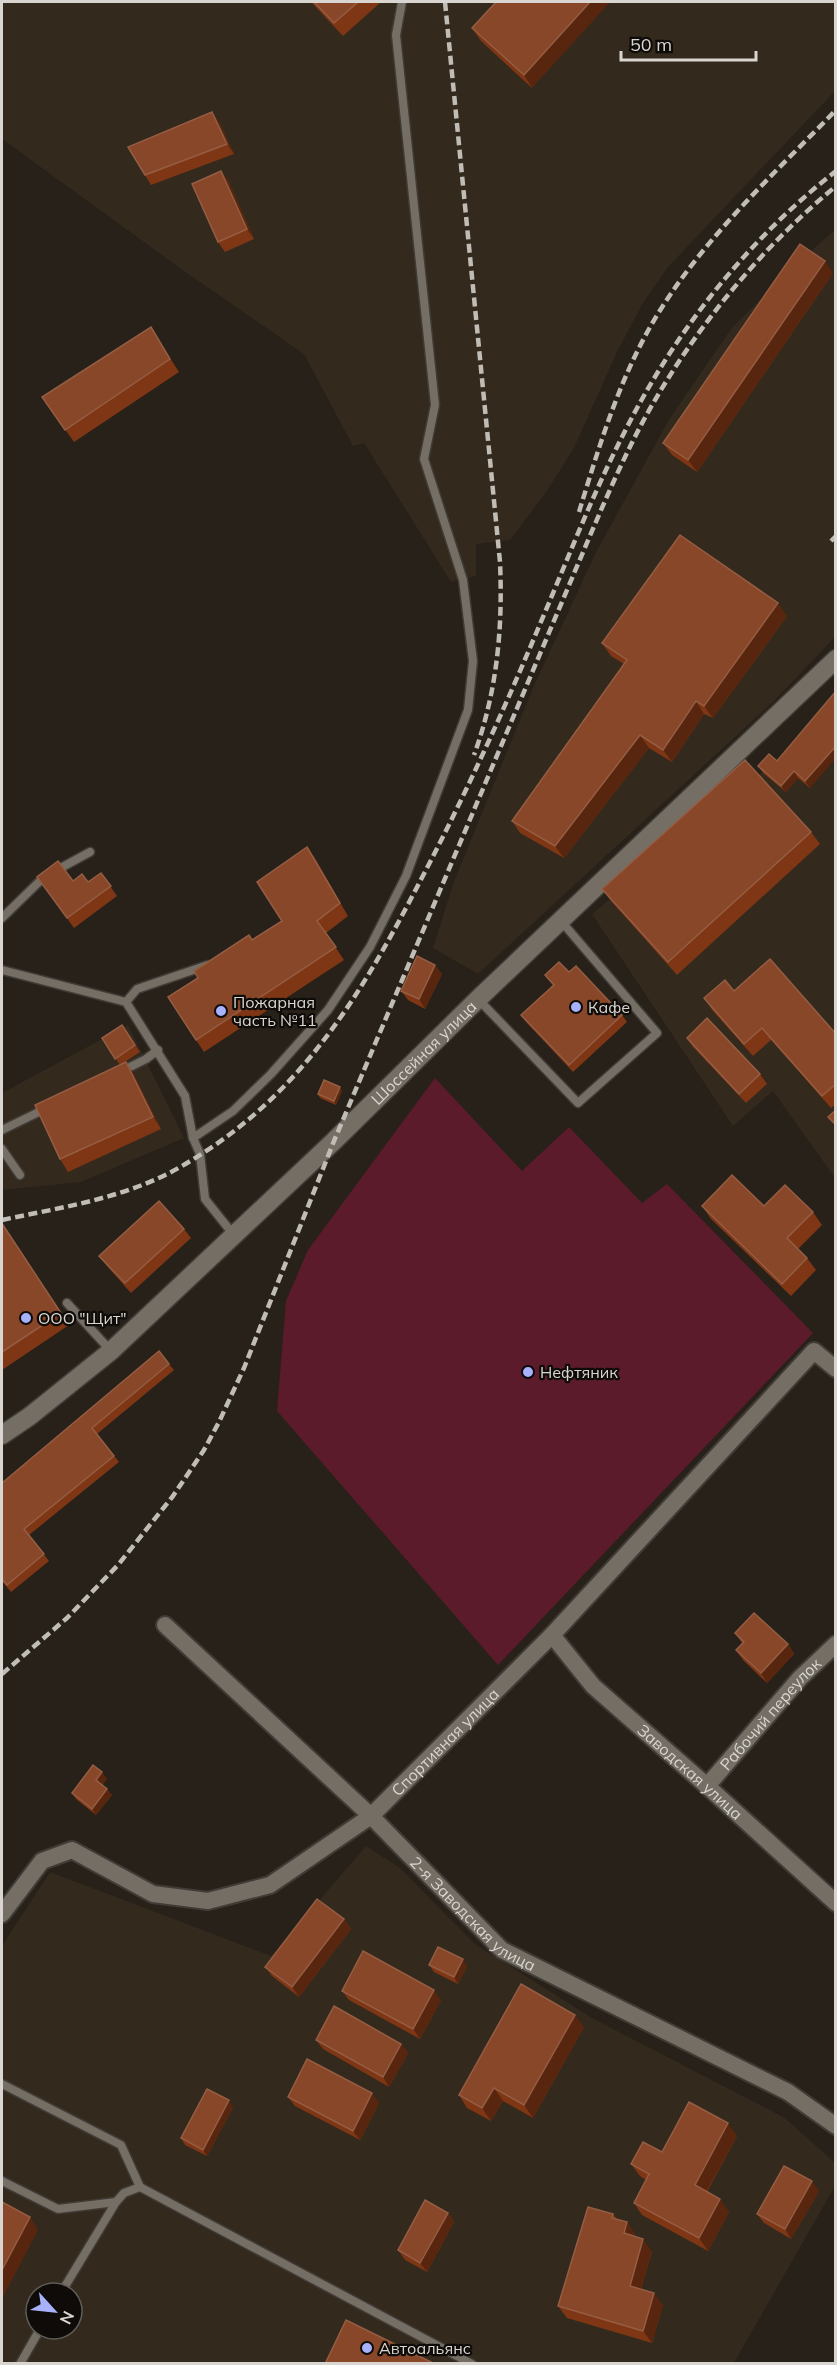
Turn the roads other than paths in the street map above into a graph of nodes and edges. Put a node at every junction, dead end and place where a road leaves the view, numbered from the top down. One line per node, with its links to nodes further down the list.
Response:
1 (402, 2): 16 (lane)
2 (836, 659): 4 (main road, Шоссейная улица)
3 (836, 671): 4 (main road)
4 (815, 679): 7 (main road, Шоссейная улица)
5 (90, 852): 6 (lane)
6 (2, 918)
7 (560, 921): 10 (main road, Шоссейная улица); 10 (lane)
8 (221, 960): 11 (lane)
9 (2, 970): 11 (lane)
10 (478, 999): 19 (main road, Шоссейная улица)
11 (126, 1002): 12 (lane)
12 (158, 1050): 13 (lane); 16 (lane)
13 (115, 1074)
14 (53, 1105): 15 (lane)
15 (2, 1130)
16 (193, 1138): 19 (lane)
17 (2, 1149): 18 (lane)
18 (20, 1175)
19 (233, 1234): 21 (main road, Шоссейная улица)
20 (67, 1304): 21 (lane)
21 (111, 1351): 23 (main road, Шоссейная улица)
22 (836, 1369): 25 (street, Спортивная улица)
23 (2, 1435)
24 (165, 1625): 28 (street, 2-я Заводская улица)
25 (552, 1635): 27 (street, Заводская улица); 28 (street, Спортивная улица)
26 (836, 1644): 27 (street, Рабочий переулок)
27 (708, 1786): 29 (street, Заводская улица)
28 (370, 1816): 30 (street, Спортивная улица); 32 (street, 2-я Заводская улица)
29 (836, 1903)
30 (2, 1914)
31 (2, 2084): 34 (lane)
32 (836, 2126)
33 (2, 2181): 35 (lane)
34 (140, 2187): 35 (lane); 39 (lane)
35 (116, 2202): 36 (lane)
36 (69, 2281)
37 (33, 2341): 38 (lane)
38 (20, 2364)
39 (472, 2364)

